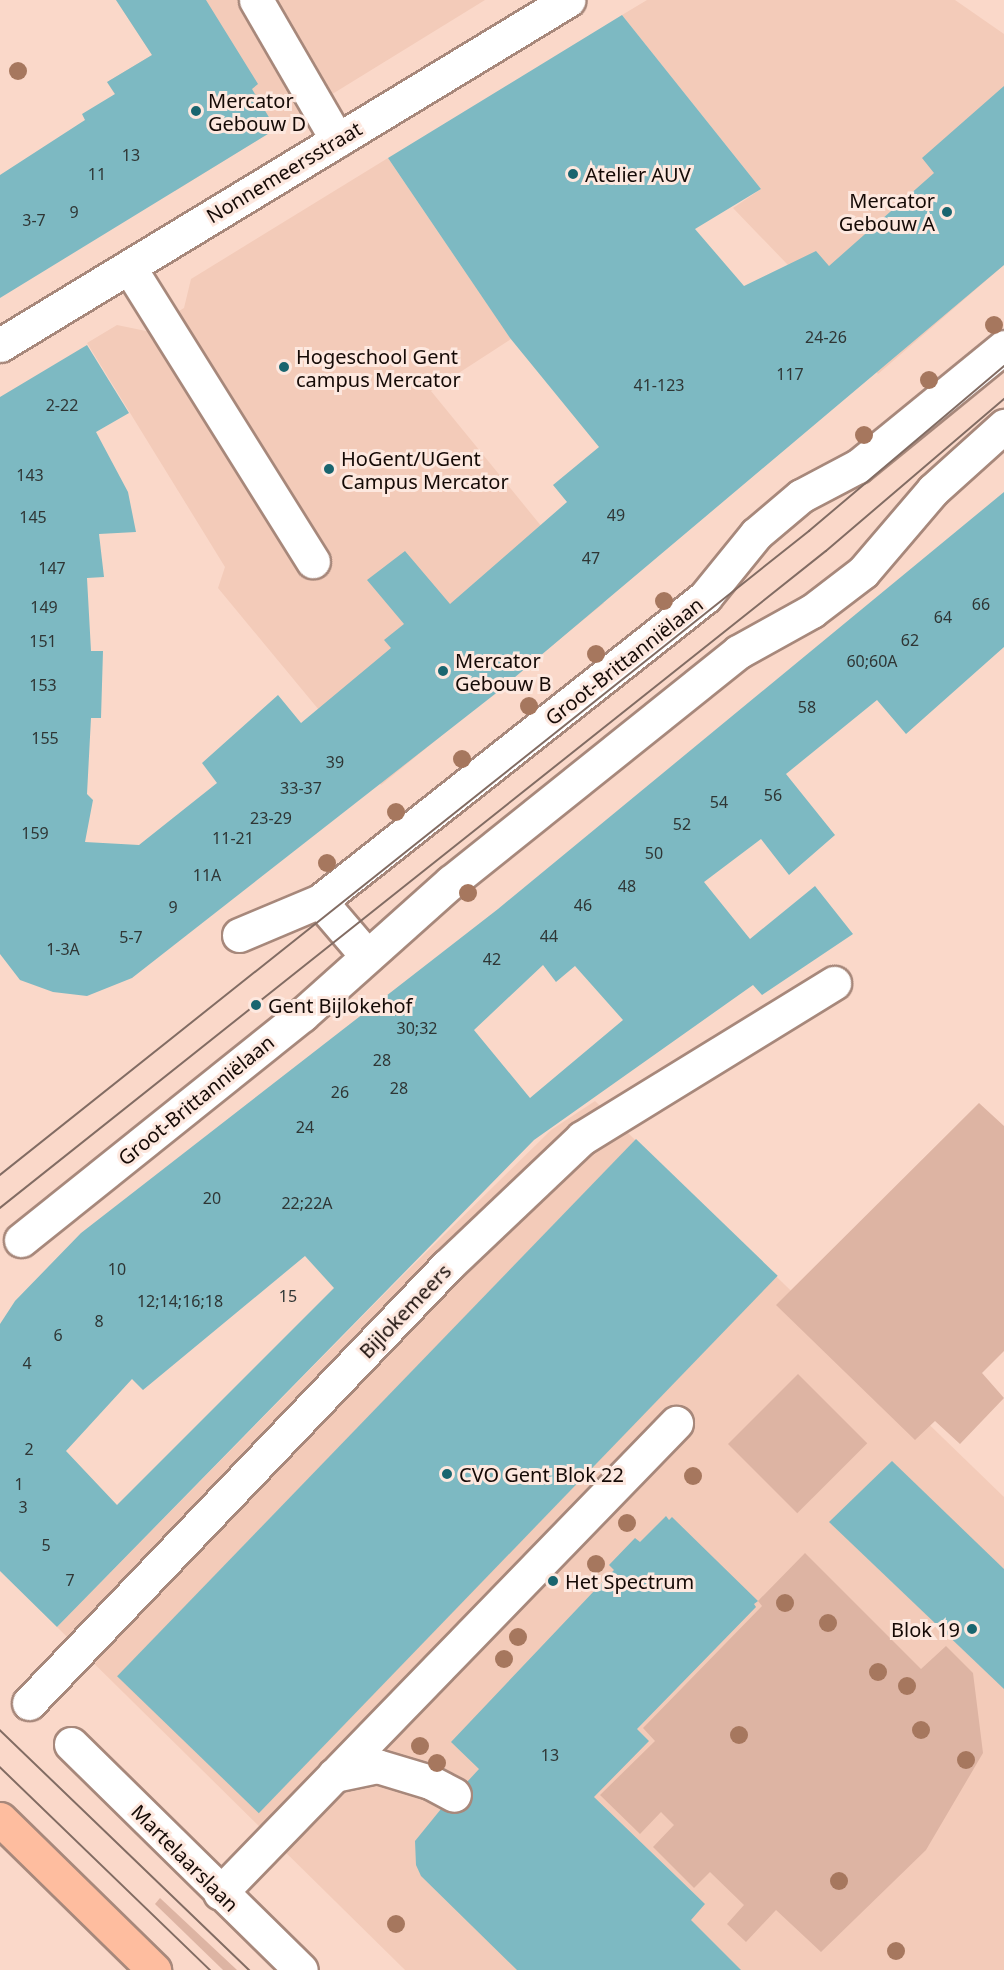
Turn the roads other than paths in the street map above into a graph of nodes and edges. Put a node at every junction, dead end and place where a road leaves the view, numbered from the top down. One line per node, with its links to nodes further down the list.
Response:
1 (256, 0): 3 (street)
2 (568, 0): 3 (street, Nonnemeersstraat)
3 (337, 140): 4 (street, Nonnemeersstraat)
4 (129, 267): 5 (street, Nonnemeersstraat); 8 (street)
5 (0, 345)
6 (1004, 347): 9 (street, Groot-Brittanniëlaan)
7 (1004, 426): 11 (street, Groot-Brittanniëlaan)
8 (313, 561)
9 (320, 901): 10 (street, Groot-Brittanniëlaan); 11 (street)
10 (238, 936)
11 (367, 956): 13 (street, Groot-Brittanniëlaan)
12 (834, 983): 15 (street, Bijlokemeers)
13 (21, 1240)
14 (676, 1423): 17 (street)
15 (29, 1703)
16 (71, 1744): 20 (street, Martelaarslaan)
17 (334, 1775): 18 (street); 20 (street)
18 (454, 1795)
19 (0, 1819): 21 (main road)
20 (220, 1893): 22 (street, Martelaarslaan)
21 (154, 1970)
22 (301, 1970)

